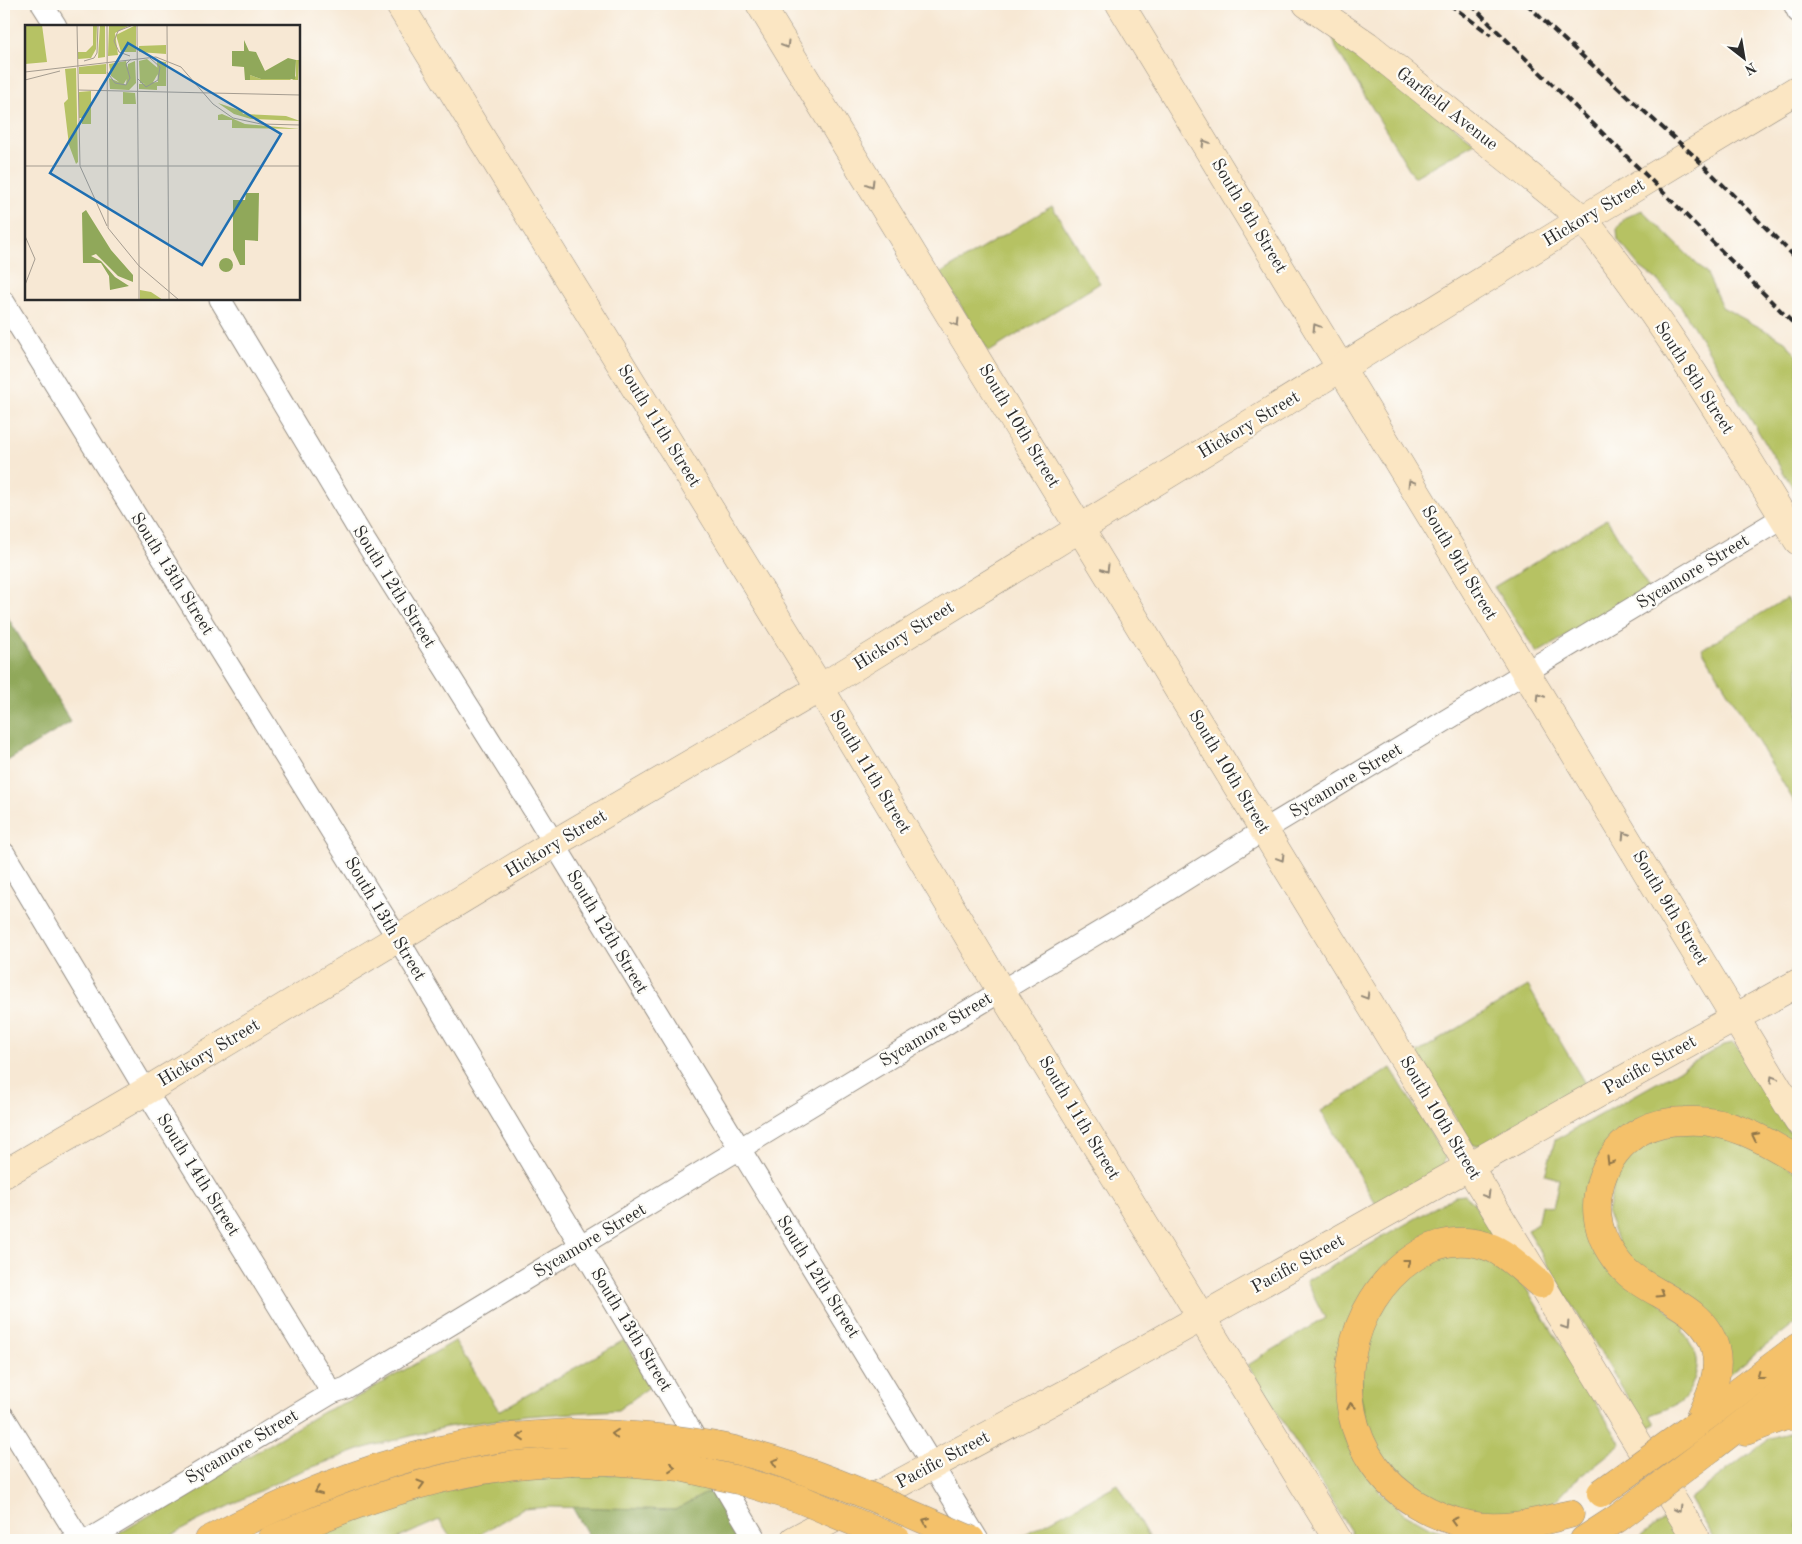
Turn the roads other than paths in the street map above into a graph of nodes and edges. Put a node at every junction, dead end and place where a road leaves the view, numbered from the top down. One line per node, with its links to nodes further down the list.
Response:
1 (42, 4): 8 (street)
2 (399, 4): 18 (street, South 11th Street)
3 (760, 4): 15 (street, South 10th Street, one-way to 15)
4 (1120, 4): 13 (street, South 9th Street, one-way to 4)
5 (1307, 4): 10 (street, Garfield Avenue)
6 (1794, 4): 7 (street)
7 (1798, 12)
8 (55, 25)
9 (1798, 89): 10 (street, Hickory Street)
10 (1583, 219): 13 (street, Hickory Street); 14 (street, South 8th Street)
11 (221, 300): 20 (street, South 12th Street)
12 (4, 302): 22 (street, South 13th Street)
13 (1341, 369): 15 (street, Hickory Street); 17 (street, South 9th Street, one-way to 13)
14 (1783, 517): 16 (street, South 8th Street); 17 (street, Sycamore Street)
15 (1081, 528): 18 (street, Hickory Street); 19 (street, South 10th Street, one-way to 19)
16 (1798, 541)
17 (1526, 674): 19 (street, Sycamore Street); 25 (street, South 9th Street, one-way to 17)
18 (820, 688): 20 (street, Hickory Street); 24 (street, South 11th Street)
19 (1264, 830): 24 (street, Sycamore Street); 30 (street, South 10th Street, one-way to 30)
20 (554, 844): 22 (street, Hickory Street); 28 (street, South 12th Street)
21 (4, 853): 26 (street, South 14th Street)
22 (398, 939): 26 (street, Hickory Street); 32 (street, South 13th Street)
23 (1798, 984): 25 (street, Pacific Street)
24 (1001, 991): 28 (street, Sycamore Street); 34 (street, South 11th Street)
25 (1736, 1018): 27 (street, South 9th Street, one-way to 25); 30 (street, Pacific Street)
26 (146, 1091): 31 (street, Hickory Street); 37 (street, South 14th Street)
27 (1798, 1121)
28 (740, 1149): 32 (street, Sycamore Street); 42 (street, South 12th Street)
29 (1798, 1160): 40 (highway, one-way to 40)
30 (1470, 1167): 33 (street, South 10th Street, one-way to 33); 34 (street, Pacific Street)
31 (4, 1174)
32 (581, 1246): 37 (street, Sycamore Street); 48 (street, South 13th Street)
33 (1540, 1284): 43 (highway, one-way to 33); 56 (street, South 10th Street, one-way to 56)
34 (1202, 1318): 42 (street, Pacific Street); 53 (street, South 11th Street)
35 (1798, 1347): 40 (highway, one-way to 40)
36 (1798, 1381): 41 (highway)
37 (332, 1392): 45 (street, Sycamore Street)
38 (1798, 1415): 41 (highway)
39 (4, 1417): 44 (street)
40 (1697, 1424): 43 (highway, bridge)
41 (1716, 1444): 55 (highway, bridge)
42 (932, 1466): 49 (street, Pacific Street); 52 (street, South 12th Street)
43 (1570, 1514): 54 (highway)
44 (80, 1540)
45 (88, 1540)
46 (209, 1540): 51 (highway, one-way to 46, bridge)
47 (271, 1540): 50 (highway, one-way to 50, bridge)
48 (756, 1540)
49 (794, 1540)
50 (897, 1540)
51 (971, 1540)
52 (978, 1540)
53 (1338, 1540)
54 (1526, 1540)
55 (1584, 1540)
56 (1697, 1540)

